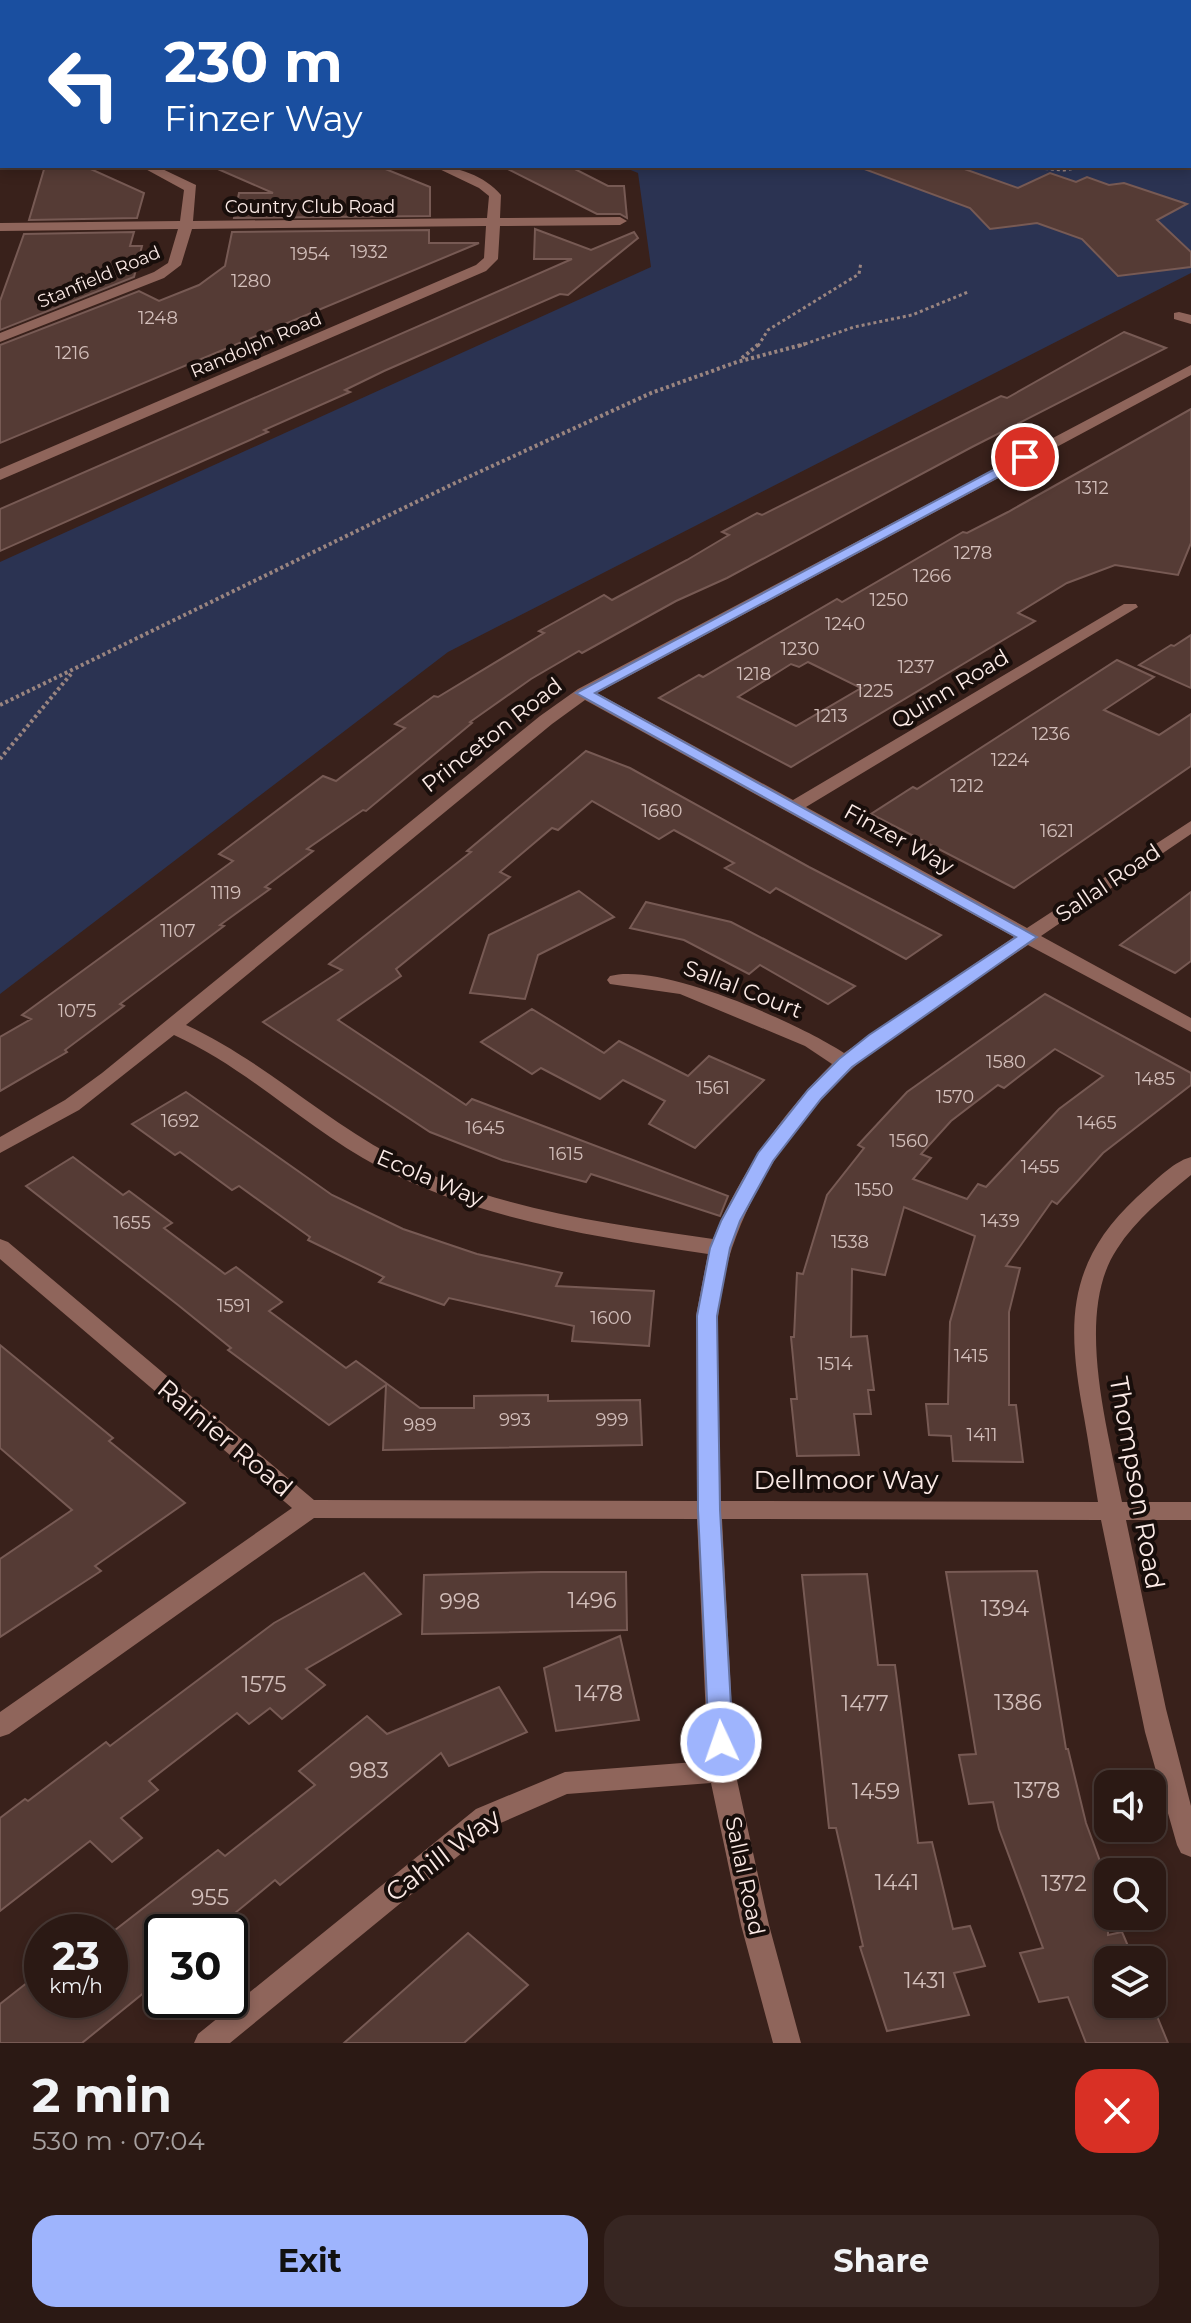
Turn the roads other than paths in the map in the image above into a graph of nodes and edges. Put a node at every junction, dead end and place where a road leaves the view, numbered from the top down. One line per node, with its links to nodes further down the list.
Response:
1 (150, 168): 5 (street, Stanfield Road)
2 (443, 168): 4 (street, Randolph Road)
3 (620, 221): 4 (street, Country Club Road)
4 (492, 223): 5 (street, Country Club Road); 9 (street, Randolph Road)
5 (186, 226): 6 (street, Country Club Road); 7 (street, Stanfield Road)
6 (0, 227)
7 (0, 338)
8 (1191, 369): 11 (street, Princeton Road)
9 (0, 475)
10 (1130, 607): 12 (street, Quinn Road)
11 (584, 693): 12 (street, Finzer Way); 17 (street, Princeton Road)
12 (792, 808): 14 (street, Finzer Way)
13 (1191, 826): 14 (street, Sallal Road)
14 (1028, 937): 16 (street, Finzer Way); 18 (street, Sallal Road)
15 (617, 980): 18 (street, Sallal Court)
16 (1191, 1026)
17 (172, 1027): 19 (street, Princeton Road); 22 (street, Ecola Way)
18 (845, 1063): 22 (street, Sallal Road)
19 (0, 1146)
20 (1191, 1164): 25 (street, Thompson Road)
21 (0, 1247): 23 (street, Rainier Road)
22 (720, 1248): 24 (street, Sallal Road)
23 (309, 1509): 24 (street, Dellmoor Way); 27 (street, Rainier Road)
24 (709, 1510): 25 (street, Dellmoor Way); 28 (street, Sallal Road)
25 (1111, 1510): 26 (street, Dellmoor Way); 29 (street, Thompson Road)
26 (1191, 1511)
27 (0, 1726)
28 (722, 1771): 30 (street, Cahill Way); 31 (street, Sallal Road)
29 (1191, 1845)
30 (208, 2043)
31 (787, 2043)

